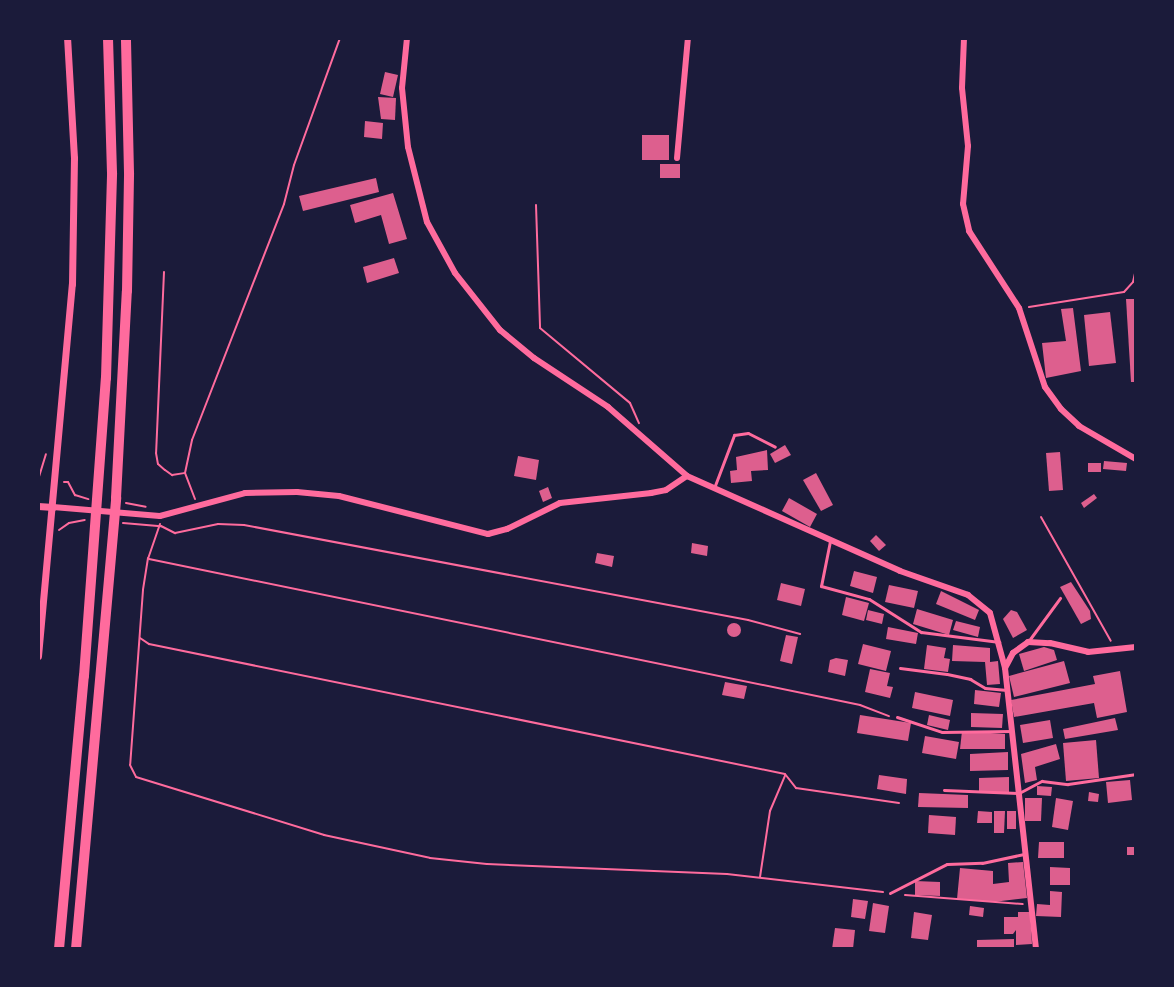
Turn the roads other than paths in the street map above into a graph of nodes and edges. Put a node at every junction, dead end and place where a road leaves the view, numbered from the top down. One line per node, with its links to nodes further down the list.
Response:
1 (67, 38): 13 (street)
2 (108, 38): 30 (highway)
3 (126, 38): 31 (highway)
4 (407, 38): 10 (street)
5 (688, 38): 7 (street)
6 (964, 38): 9 (street)
7 (677, 158)
8 (775, 447): 11 (lane)
9 (1136, 459)
10 (687, 476): 11 (street); 13 (street)
11 (714, 488): 14 (street)
12 (38, 506): 13 (street)
13 (53, 507): 19 (street)
14 (830, 541): 17 (street); 17 (lane)
15 (1060, 598): 16 (lane)
16 (1028, 642): 18 (street); 21 (street)
17 (1001, 643): 21 (street)
18 (1136, 647)
19 (38, 656)
20 (900, 668): 22 (lane)
21 (1005, 668): 22 (street)
22 (1007, 690): 24 (street)
23 (897, 717): 24 (lane)
24 (1012, 731): 27 (street)
25 (1136, 774): 27 (lane)
26 (944, 790): 27 (lane)
27 (1019, 793): 28 (street)
28 (1028, 853): 29 (lane); 32 (street)
29 (890, 893)
30 (59, 949)
31 (76, 949)
32 (1036, 949)

